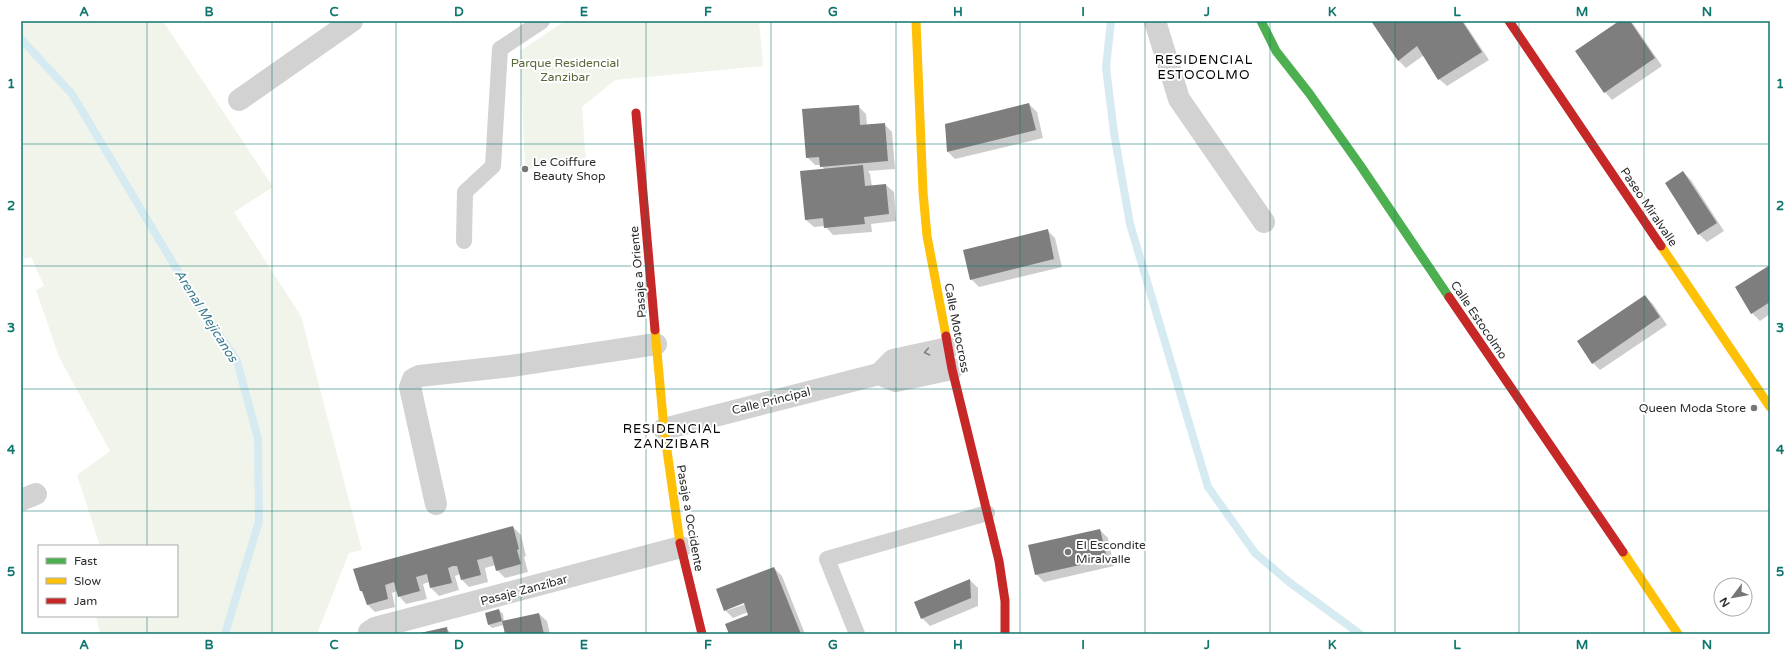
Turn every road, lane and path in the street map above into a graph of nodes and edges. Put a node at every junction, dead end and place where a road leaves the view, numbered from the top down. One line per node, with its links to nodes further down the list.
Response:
1 (352, 21): 7 (street)
2 (542, 21): 10 (lane)
3 (916, 21): 12 (street, Calle Motocross)
4 (1155, 21): 9 (street)
5 (1261, 21): 22 (street, Calle Estocolmo)
6 (1509, 21): 13 (street, Paseo Miralvalle)
7 (239, 100)
8 (636, 112): 11 (street, Pasaje a Oriente)
9 (1264, 222)
10 (464, 241)
11 (656, 344): 14 (street, Pasaje a Oriente); 15 (street)
12 (950, 358): 14 (street, Calle Principal); 16 (street, Calle Motocross)
13 (1770, 406)
14 (664, 429): 17 (street, Pasaje a Occidente)
15 (436, 504)
16 (987, 514): 20 (lane); 21 (street, Calle Motocross)
17 (681, 547): 18 (street, Pasaje Zanzíbar); 19 (street, Pasaje a Occidente)
18 (369, 634)
19 (702, 634)
20 (857, 634)
21 (1005, 634)
22 (1678, 634)

